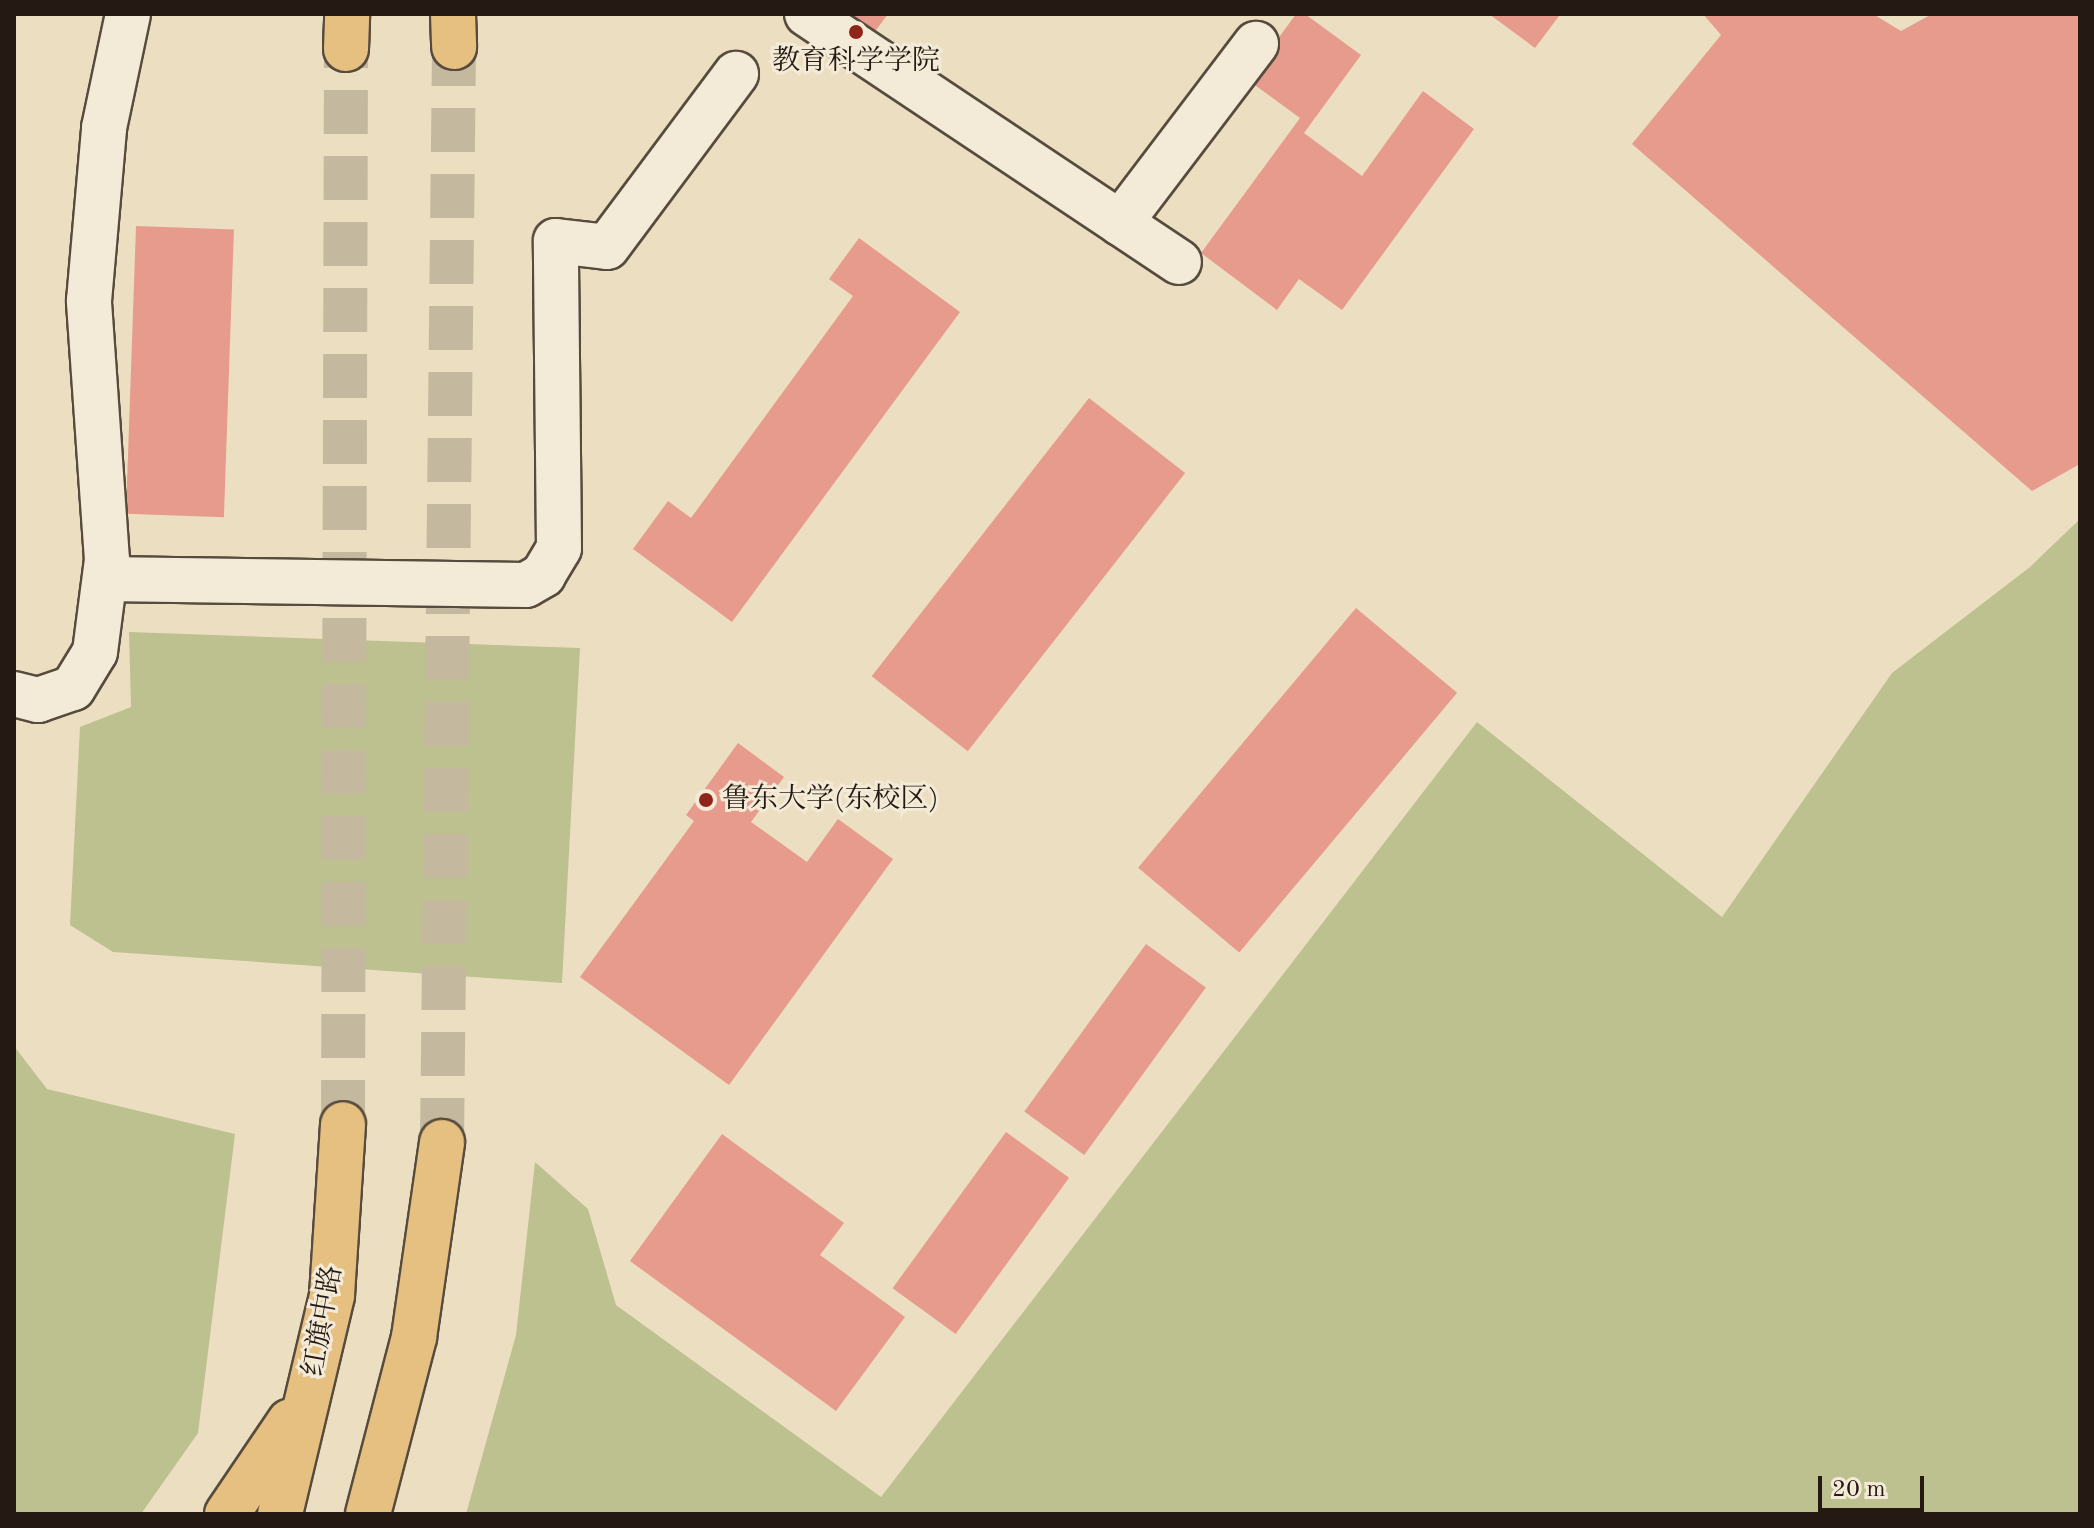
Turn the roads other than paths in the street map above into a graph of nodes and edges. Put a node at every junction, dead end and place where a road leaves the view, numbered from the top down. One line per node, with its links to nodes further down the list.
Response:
1 (128, 14): 7 (lane)
2 (807, 14): 5 (lane)
3 (1256, 44): 5 (lane)
4 (736, 74): 7 (lane)
5 (1120, 223): 6 (lane)
6 (1179, 262)
7 (105, 579): 8 (lane)
8 (14, 694)
9 (343, 1124): 11 (main road, 红旗中路)
10 (442, 1142): 14 (main road)
11 (319, 1361): 12 (main road); 13 (main road, 红旗中路)
12 (227, 1514)
13 (280, 1514)
14 (368, 1514)

